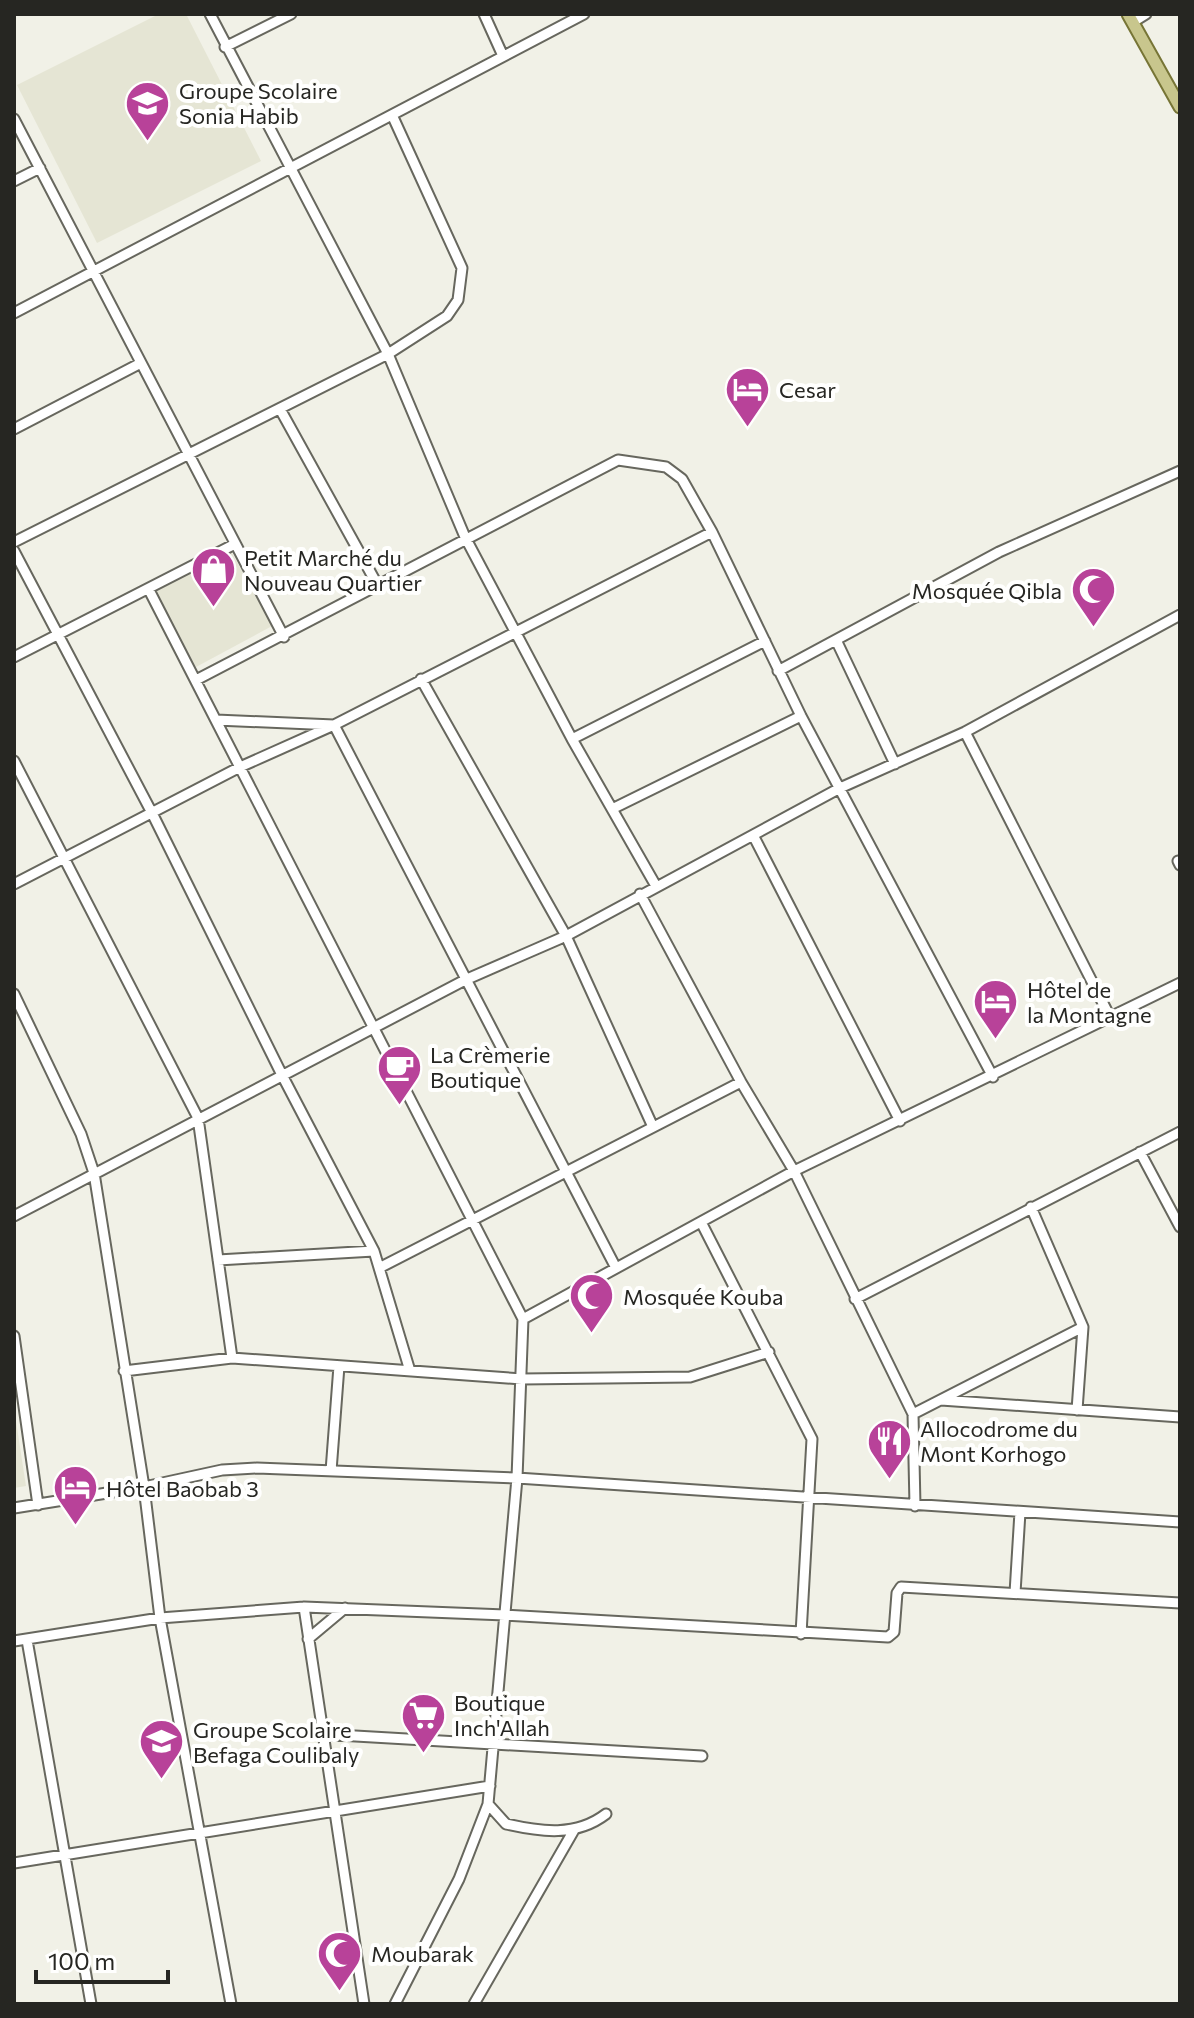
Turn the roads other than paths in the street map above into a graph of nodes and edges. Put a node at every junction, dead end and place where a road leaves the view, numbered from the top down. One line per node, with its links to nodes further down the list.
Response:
1 (210, 14): 6 (street)
2 (291, 14): 6 (street)
3 (484, 14): 7 (street)
4 (584, 14): 7 (street)
5 (1137, 15): 8 (main road); 9 (main road)
6 (225, 47): 12 (street)
7 (503, 56): 10 (street)
8 (1180, 96)
9 (1180, 107)
10 (393, 117): 12 (street); 17 (street)
11 (14, 119): 13 (street)
12 (293, 167): 15 (street); 17 (street)
13 (40, 168): 14 (street); 15 (street)
14 (14, 181)
15 (95, 270): 16 (street); 18 (street)
16 (14, 313)
17 (388, 354): 19 (street); 24 (street)
18 (139, 364): 20 (street); 21 (street)
19 (280, 409): 21 (street); 28 (street)
20 (14, 429)
21 (187, 453): 25 (street); 26 (street)
22 (1180, 471): 35 (street)
23 (712, 532): 24 (street); 31 (street); 34 (street)
24 (465, 537): 28 (street); 31 (street)
25 (14, 542)
26 (235, 544): 29 (street); 33 (street)
27 (14, 551): 32 (street)
28 (378, 586): 33 (street)
29 (149, 590): 32 (street); 39 (street)
30 (1180, 615): 43 (street)
31 (516, 629): 38 (street); 44 (street)
32 (56, 635): 36 (street); 50 (street)
33 (284, 637): 39 (street)
34 (765, 641): 37 (street); 44 (street)
35 (837, 642): 37 (street); 46 (street)
36 (14, 657)
37 (778, 671): 40 (street)
38 (421, 679): 42 (street); 56 (street)
39 (196, 680): 41 (street)
40 (801, 716): 48 (street); 49 (street)
41 (216, 720): 42 (street); 47 (street)
42 (334, 725): 47 (street); 57 (street)
43 (965, 732): 46 (street); 60 (street)
44 (572, 739): 49 (street)
45 (14, 761): 52 (street)
46 (895, 764): 48 (street)
47 (240, 767): 50 (street); 61 (street)
48 (840, 788): 51 (street); 63 (street)
49 (612, 809): 54 (street)
50 (152, 813): 52 (street); 62 (street)
51 (753, 835): 54 (street); 66 (street)
52 (64, 859): 53 (street); 65 (street)
53 (14, 884)
54 (656, 886): 55 (street)
55 (640, 894): 56 (street); 64 (street)
56 (566, 936): 57 (street); 67 (street)
57 (465, 980): 61 (street); 72 (street)
58 (1180, 983): 60 (street)
59 (14, 994): 71 (street)
60 (1110, 1017): 63 (street)
61 (375, 1027): 62 (street); 75 (street)
62 (282, 1075): 65 (street); 78 (street)
63 (993, 1077): 66 (street)
64 (741, 1082): 67 (street); 70 (street)
65 (198, 1118): 71 (street); 79 (street)
66 (900, 1121): 70 (street)
67 (653, 1127): 72 (street)
68 (1180, 1132): 69 (street)
69 (1140, 1152): 73 (street); 77 (street)
70 (794, 1171): 76 (street); 82 (street)
71 (94, 1173): 74 (street); 89 (street)
72 (567, 1174): 75 (street); 81 (street)
73 (1031, 1207): 82 (street); 84 (street)
74 (14, 1216)
75 (474, 1221): 80 (street); 83 (street)
76 (701, 1222): 81 (street); 86 (street)
77 (1180, 1227)
78 (374, 1251): 79 (street); 80 (street)
79 (218, 1260): 87 (street)
80 (381, 1267): 90 (street)
81 (616, 1268): 83 (street)
82 (855, 1299): 94 (street)
83 (523, 1319): 91 (street)
84 (1083, 1327): 92 (street); 93 (street)
85 (14, 1336): 100 (street)
86 (769, 1352): 91 (street); 99 (street)
87 (232, 1358): 88 (street); 89 (street)
88 (339, 1366): 90 (street); 96 (street)
89 (124, 1371): 98 (street)
90 (410, 1371): 91 (street)
91 (522, 1379): 97 (street)
92 (941, 1400): 93 (street); 94 (street)
93 (1077, 1410): 95 (street)
94 (913, 1414): 101 (street)
95 (1180, 1417)
96 (331, 1471): 97 (street); 98 (street)
97 (517, 1478): 99 (street); 109 (street)
98 (144, 1487): 100 (street); 110 (street)
99 (808, 1498): 101 (street); 111 (street)
100 (38, 1505): 102 (street)
101 (915, 1506): 103 (street)
102 (14, 1508)
103 (1020, 1512): 104 (street); 105 (street)
104 (1180, 1522)
105 (1015, 1593): 106 (street); 111 (street)
106 (1180, 1603)
107 (304, 1607): 108 (street); 110 (street); 112 (street)
108 (345, 1608): 109 (street); 112 (street)
109 (505, 1615): 111 (street); 116 (street)
110 (160, 1618): 113 (street); 123 (street)
111 (801, 1634)
112 (308, 1639): 115 (street)
113 (27, 1640): 114 (street); 124 (street)
114 (14, 1641)
115 (321, 1734): 116 (street); 120 (street)
116 (494, 1746): 117 (street); 118 (street)
117 (702, 1756)
118 (490, 1786): 119 (street); 120 (street)
119 (488, 1804): 122 (street); 129 (street)
120 (333, 1814): 123 (street); 128 (street)
121 (606, 1814): 122 (street)
122 (574, 1830): 130 (street)
123 (199, 1833): 124 (street); 127 (street)
124 (65, 1855): 125 (street); 126 (street)
125 (14, 1863)
126 (91, 2004)
127 (231, 2004)
128 (364, 2004)
129 (395, 2004)
130 (474, 2004)

